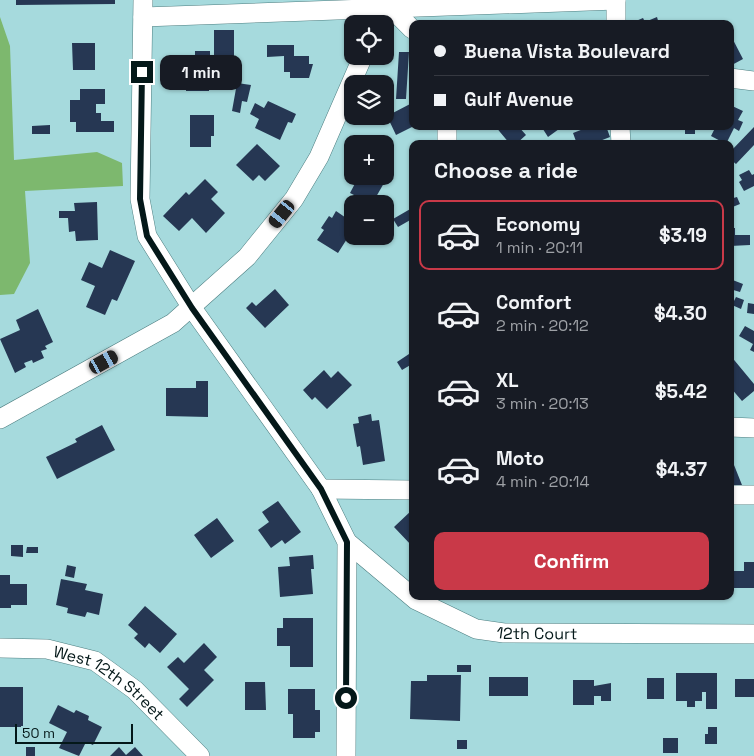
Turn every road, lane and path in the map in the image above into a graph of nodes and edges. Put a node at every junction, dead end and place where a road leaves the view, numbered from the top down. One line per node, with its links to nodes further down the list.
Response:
1 (616, 0): 3 (street); 4 (street)
2 (143, 8): 3 (street); 9 (street)
3 (381, 10): 5 (street)
4 (616, 20)
5 (409, 27)
6 (359, 65): 9 (street)
7 (734, 78): 8 (street)
8 (754, 81)
9 (192, 308): 10 (street); 13 (street)
10 (0, 419)
11 (734, 427): 12 (street)
12 (754, 428)
13 (321, 489): 14 (street); 17 (street)
14 (409, 490)
15 (734, 495): 16 (street)
16 (754, 496)
17 (347, 542): 18 (street, 12th Court); 23 (street)
18 (409, 594)
19 (416, 600): 20 (street, 12th Court)
20 (754, 634)
21 (0, 648): 22 (street, West 12th Street)
22 (200, 756)
23 (346, 756)

